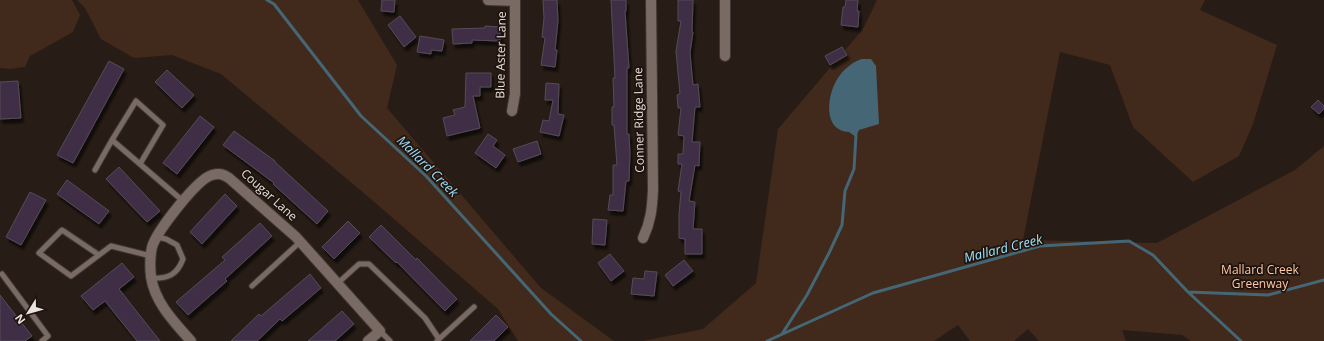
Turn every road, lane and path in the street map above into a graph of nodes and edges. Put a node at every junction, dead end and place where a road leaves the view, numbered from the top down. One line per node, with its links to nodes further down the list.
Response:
1 (488, 0): 2 (street)
2 (515, 0): 6 (street, Blue Aster Lane)
3 (651, 0): 12 (street, Conner Ridge Lane)
4 (725, 0): 5 (street)
5 (725, 56)
6 (512, 111)
7 (112, 140): 8 (lane); 8 (lane); 9 (lane)
8 (140, 164): 10 (lane)
9 (94, 170)
10 (183, 201): 11 (street, Cougar Lane); 13 (street, Cougar Lane)
11 (157, 237): 15 (street, Cougar Lane); 17 (lane)
12 (643, 238)
13 (300, 242): 18 (street, Cougar Lane); 19 (lane)
14 (99, 255): 14 (lane); 15 (lane)
15 (151, 256): 17 (street, Cougar Lane)
16 (2, 274): 23 (lane)
17 (151, 278): 24 (street, Cougar Lane)
18 (338, 283): 21 (street, Cougar Lane); 22 (lane)
19 (252, 286)
20 (474, 307): 22 (lane)
21 (380, 331): 25 (street); 26 (lane)
22 (438, 340)
23 (42, 341)
24 (191, 341)
25 (368, 341)
26 (390, 341)

